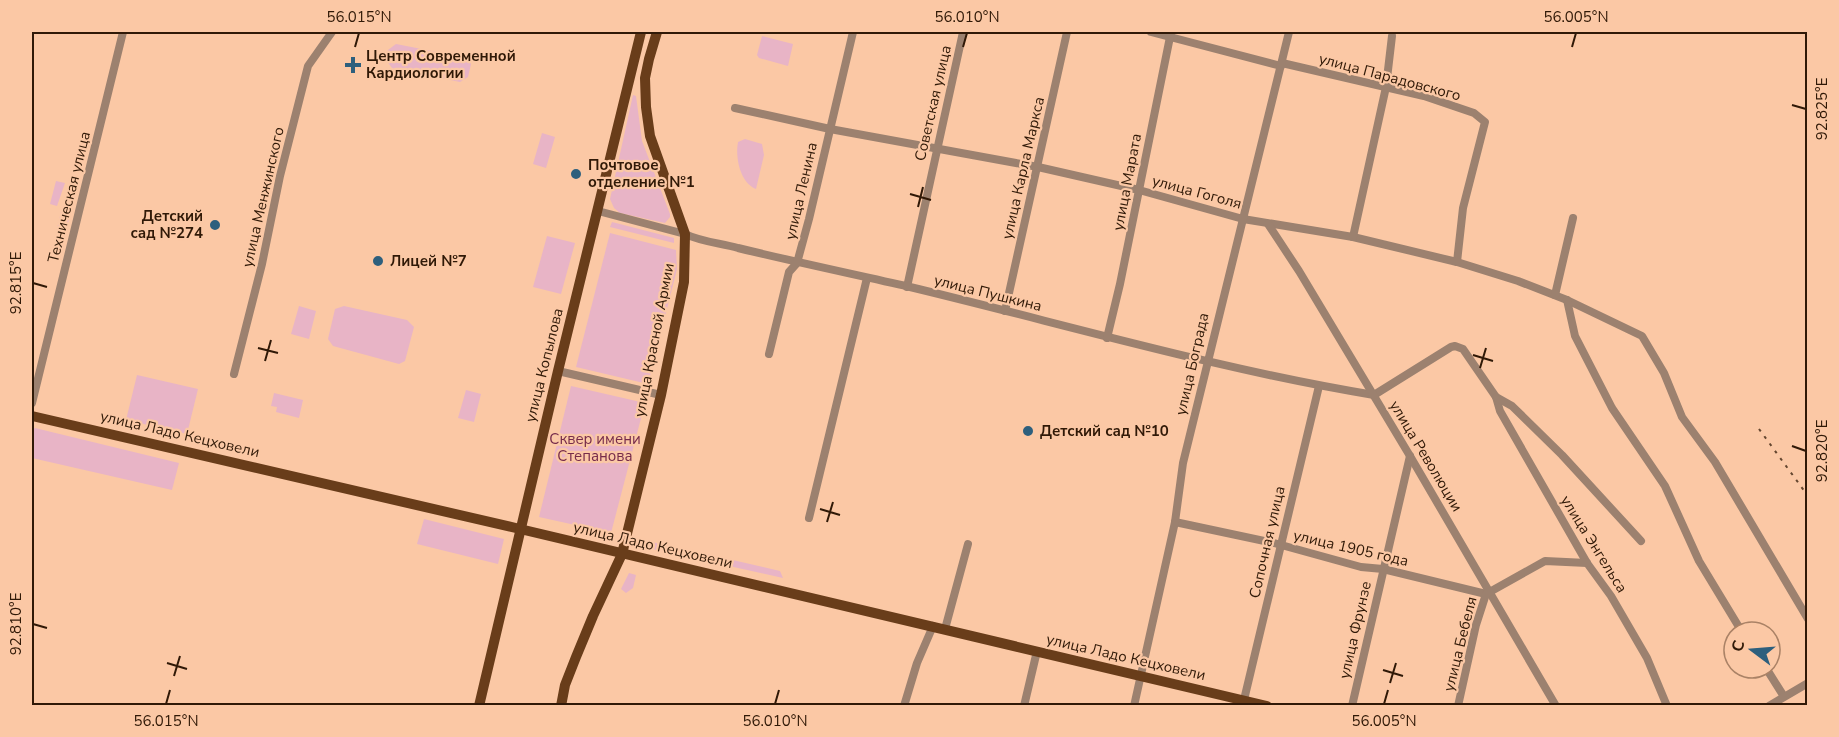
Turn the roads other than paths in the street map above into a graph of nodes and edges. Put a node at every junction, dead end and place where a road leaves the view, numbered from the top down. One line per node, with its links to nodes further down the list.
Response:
1 (123, 32): 41 (street, Техническая улица)
2 (332, 32): 36 (street, улица Менжинского)
3 (641, 32): 19 (main road, улица Копылова)
4 (657, 32): 23 (main road, улица Красной Армии)
5 (853, 32): 15 (street, улица Ленина)
6 (963, 32): 16 (street, Советская улица)
7 (1067, 32): 17 (street, улица Карла Маркса)
8 (1151, 32): 10 (street, улица Парадовского)
9 (1289, 32): 12 (street, улица Бограда)
10 (1171, 34): 12 (street, улица Парадовского); 18 (street, улица Марата)
11 (1392, 36): 13 (street)
12 (1282, 65): 13 (street, улица Парадовского); 20 (street, улица Бограда)
13 (1386, 87): 24 (street); 25 (street, улица Парадовского)
14 (735, 108): 15 (street, улица Гоголя)
15 (830, 129): 16 (street, улица Гоголя); 26 (street, улица Ленина)
16 (937, 147): 17 (street, улица Гоголя); 28 (street, Советская улица)
17 (1038, 167): 18 (street, улица Гоголя); 31 (street, улица Карла Маркса)
18 (1139, 190): 20 (street, улица Гоголя); 32 (street, улица Марата)
19 (598, 211): 23 (street, улица Пушкина); 35 (main road, улица Копылова)
20 (1243, 219): 22 (street, улица Гоголя); 34 (street, улица Бограда)
21 (1573, 219): 29 (street)
22 (1268, 224): 24 (street, улица Гоголя); 39 (street, улица Революции)
23 (685, 234): 26 (street, улица Пушкина); 38 (main road, улица Красной Армии)
24 (1353, 237): 25 (street, улица Гоголя)
25 (1457, 262): 29 (street, улица Гоголя)
26 (798, 263): 27 (street, улица Пушкина); 33 (street, улица Ленина)
27 (867, 278): 28 (street, улица Пушкина); 44 (street)
28 (907, 286): 31 (street, улица Пушкина)
29 (1555, 295): 30 (street, улица Гоголя)
30 (1567, 300): 54 (street, улица Гоголя); 55 (street)
31 (1005, 311): 32 (street, улица Пушкина)
32 (1107, 338): 34 (street, улица Пушкина)
33 (770, 354)
34 (1207, 362): 37 (street, улица Пушкина); 45 (street, улица Бограда)
35 (558, 371): 38 (street); 46 (main road, улица Копылова)
36 (234, 374)
37 (1319, 386): 39 (street, улица Пушкина); 49 (street, Сопочная улица)
38 (661, 395): 50 (main road, улица Красной Армии)
39 (1374, 395): 40 (street, улица Энгельса); 43 (street, улица Революции)
40 (1496, 397): 47 (street, улица Энгельса); 51 (street, улица Энгельса)
41 (32, 403)
42 (32, 416): 46 (main road, улица Ладо Кецховели)
43 (1410, 456): 52 (street, улица Фрунзе); 53 (street, улица Революции)
44 (809, 518)
45 (1175, 522): 49 (street, улица 1905 года); 59 (street, улица Бограда)
46 (520, 529): 50 (main road, улица Ладо Кецховели); 64 (main road, улица Копылова)
47 (1641, 541)
48 (968, 544): 57 (street)
49 (1280, 546): 52 (street, улица 1905 года); 63 (street, Сопочная улица)
50 (622, 554): 56 (main road, улица Ладо Кецховели); 65 (main road, улица Красной Армии)
51 (1587, 563): 53 (street); 73 (street, улица Энгельса)
52 (1383, 569): 53 (street, улица 1905 года); 70 (street, улица Фрунзе)
53 (1488, 592): 71 (street, улица Бебеля); 72 (street, улица Революции)
54 (1808, 619)
55 (1735, 620)
56 (933, 626): 57 (main road, улица Ладо Кецховели); 66 (street)
57 (945, 629): 58 (main road, улица Ладо Кецховели)
58 (1037, 651): 59 (main road, улица Ладо Кецховели); 67 (street)
59 (1140, 675): 63 (main road, улица Ладо Кецховели); 68 (street, улица Бограда)
60 (1774, 680): 62 (street)
61 (1808, 683): 62 (street)
62 (1784, 695): 74 (street)
63 (1243, 703): 69 (main road, улица Ладо Кецховели)
64 (479, 705)
65 (561, 705)
66 (904, 705)
67 (1024, 705)
68 (1134, 705)
69 (1267, 705)
70 (1352, 705)
71 (1458, 705)
72 (1556, 705)
73 (1667, 705)
74 (1768, 705)

